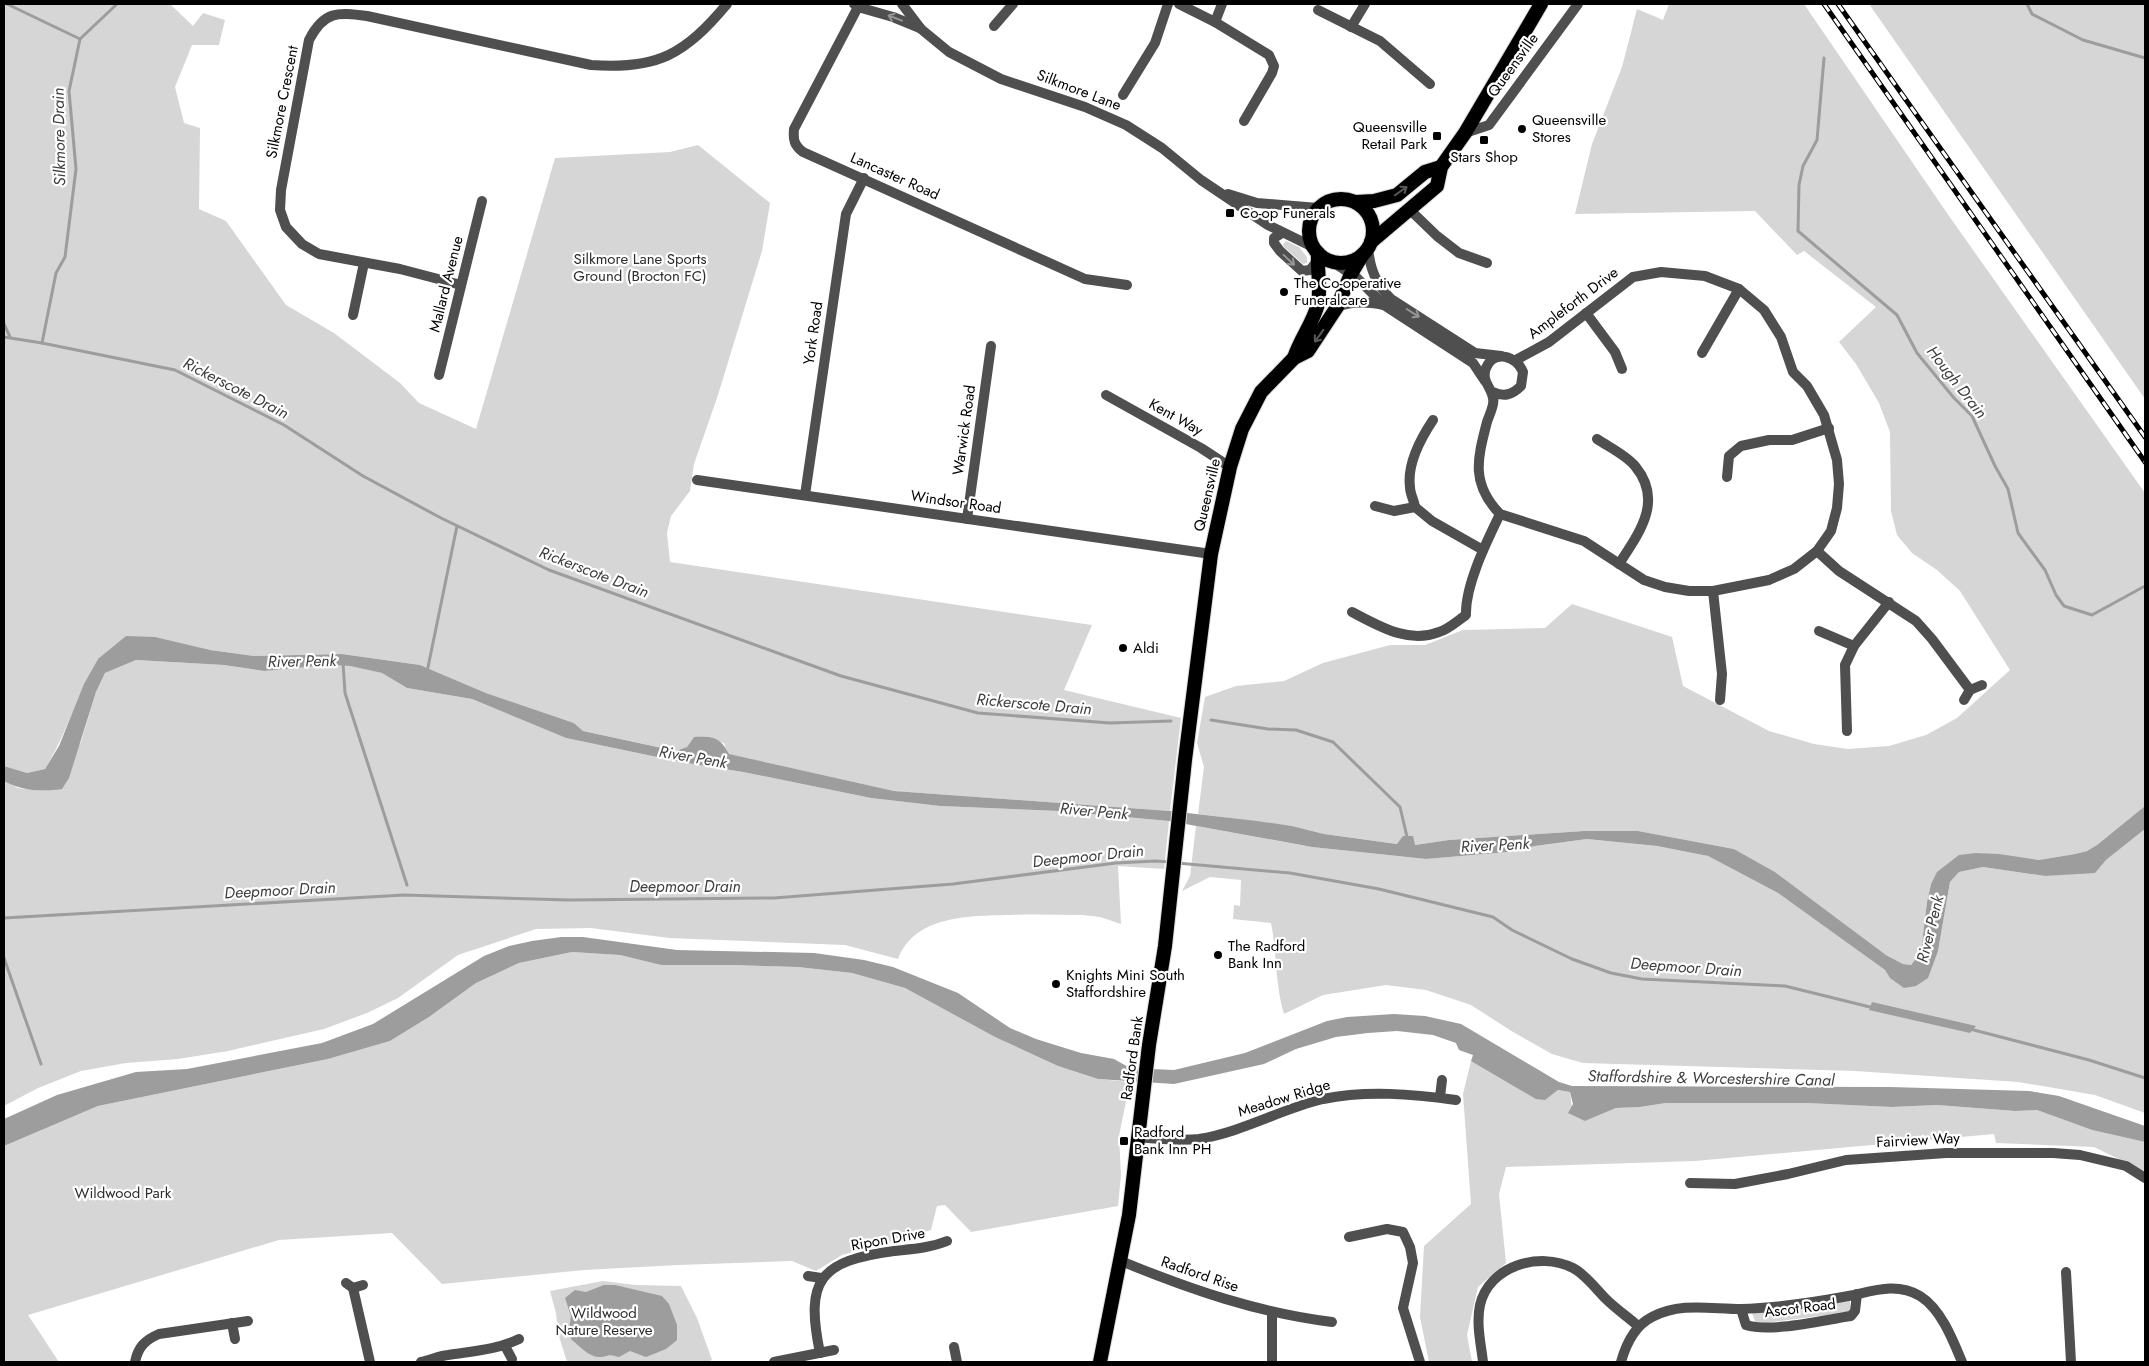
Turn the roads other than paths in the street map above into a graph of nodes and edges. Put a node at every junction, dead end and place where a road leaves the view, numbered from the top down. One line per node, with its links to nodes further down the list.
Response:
1 (727, 4): 34 (street, Silkmore Crescent)
2 (880, 4): 12 (street)
3 (902, 4): 18 (street, Silkmore Lane)
4 (1014, 4): 16 (street)
5 (1168, 4): 20 (street)
6 (1179, 4): 15 (street)
7 (1222, 4): 15 (street)
8 (1365, 4): 17 (street)
9 (1541, 4): 22 (highway)
10 (1578, 4): 22 (street, Queensville)
11 (1334, 5): 14 (street)
12 (860, 7): 18 (street, Silkmore Lane, one-way to 12); 24 (street, Lancaster Road)
13 (1318, 10): 14 (street)
14 (1329, 16): 17 (street)
15 (1215, 22): 21 (street)
16 (994, 26)
17 (1351, 27): 19 (street)
18 (921, 28): 25 (street, Silkmore Lane)
19 (1430, 84)
20 (1123, 95)
21 (1244, 121)
22 (1465, 134): 23 (highway)
23 (1441, 167): 27 (highway, one-way to 23); 29 (highway)
24 (864, 178): 38 (street, Lancaster Road); 64 (street, York Road)
25 (1220, 192): 28 (street, Silkmore Lane); 30 (street, Silkmore Lane)
26 (482, 201): 37 (street, Mallard Avenue)
27 (1356, 202): 28 (highway); 31 (highway)
28 (1318, 208): 32 (highway)
29 (1409, 209): 31 (highway); 35 (street)
30 (1282, 233): 32 (street, Silkmore Lane); 32 (street, one-way to 32)
31 (1367, 248): 33 (highway); 36 (highway, Queensville); 47 (street, one-way to 47)
32 (1316, 254): 33 (highway); 48 (highway)
33 (1333, 262): 36 (street)
34 (364, 263): 37 (street, Silkmore Crescent); 43 (street)
35 (1487, 263)
36 (1351, 274): 40 (street); 41 (highway, Queensville)
37 (461, 285): 52 (street, Mallard Avenue)
38 (1127, 285)
39 (1739, 289): 42 (street, Ampleforth Drive); 45 (street); 59 (street, Ampleforth Drive)
40 (1384, 304): 41 (street); 53 (street)
41 (1337, 307): 48 (highway, Queensville, one-way to 48)
42 (1586, 313): 46 (street, Ampleforth Drive); 50 (street)
43 (353, 315)
44 (991, 346): 68 (street, Warwick Road)
45 (1702, 353)
46 (1530, 354): 49 (street, Ampleforth Drive); 51 (street, Ampleforth Drive)
47 (1501, 356): 49 (street); 53 (street)
48 (1294, 358): 61 (highway, Queensville)
49 (1516, 360): 51 (street)
50 (1622, 368)
51 (1523, 372): 56 (street, Ampleforth Drive)
52 (438, 375)
53 (1486, 381): 54 (street)
54 (1493, 392): 56 (street); 57 (street)
55 (1106, 395): 61 (street, Kent Way)
56 (1508, 395): 57 (street, Ampleforth Drive)
57 (1493, 404): 67 (street)
58 (1432, 420): 66 (street)
59 (1829, 428): 62 (street); 70 (street, Ampleforth Drive)
60 (1597, 439): 72 (street)
61 (1230, 467): 71 (highway, Queensville)
62 (1727, 477)
63 (697, 480): 64 (street, Windsor Road)
64 (805, 495): 68 (street, Windsor Road)
65 (1374, 506): 66 (street)
66 (1415, 506): 69 (street)
67 (1500, 514): 69 (street); 72 (street, Ampleforth Drive)
68 (967, 519): 71 (street, Windsor Road)
69 (1483, 550): 75 (street)
70 (1817, 552): 73 (street, Ampleforth Drive); 74 (street)
71 (1211, 554): 82 (highway, Queensville)
72 (1619, 564): 73 (street, Ampleforth Drive)
73 (1713, 591): 80 (street)
74 (1889, 602): 77 (street); 79 (street)
75 (1352, 612)
76 (1819, 631): 77 (street)
77 (1854, 646): 83 (street)
78 (1982, 685): 79 (street)
79 (1970, 690): 81 (street)
80 (1720, 700)
81 (1964, 700)
82 (1189, 726): 87 (highway, Radford Bank)
83 (1847, 733)
84 (1442, 1080): 85 (street)
85 (1440, 1098): 86 (street, Meadow Ridge); 87 (street, Meadow Ridge)
86 (1456, 1100)
87 (1138, 1137): 92 (highway, Radford Bank)
88 (2145, 1178): 89 (street, Fairview Way)
89 (1690, 1183)
90 (1349, 1237): 118 (street)
91 (947, 1241): 95 (street, Ripon Drive)
92 (1121, 1261): 99 (street, Radford Rise); 116 (highway, Radford Bank)
93 (2066, 1272): 122 (street)
94 (808, 1276): 95 (street)
95 (821, 1278): 109 (street)
96 (354, 1285): 112 (street)
97 (1857, 1294): 98 (street, Ascot Road); 98 (street, Ascot Road); 121 (street, Ascot Road)
98 (1741, 1308): 103 (street, Ascot Road)
99 (1272, 1312): 101 (street, Radford Rise); 117 (street)
100 (248, 1321): 102 (street)
101 (1332, 1322)
102 (232, 1323): 105 (street); 111 (street)
103 (1638, 1326): 119 (street); 120 (street, Ascot Road)
104 (519, 1339): 106 (street)
105 (236, 1340)
106 (505, 1346): 110 (street); 113 (street)
107 (954, 1347): 115 (street)
108 (834, 1350): 109 (street)
109 (820, 1353): 114 (street)
110 (512, 1359)
111 (135, 1362)
112 (370, 1362)
113 (422, 1362)
114 (774, 1362)
115 (957, 1362)
116 (1100, 1362)
117 (1272, 1362)
118 (1420, 1362)
119 (1483, 1362)
120 (1621, 1362)
121 (1962, 1362)
122 (2071, 1362)

